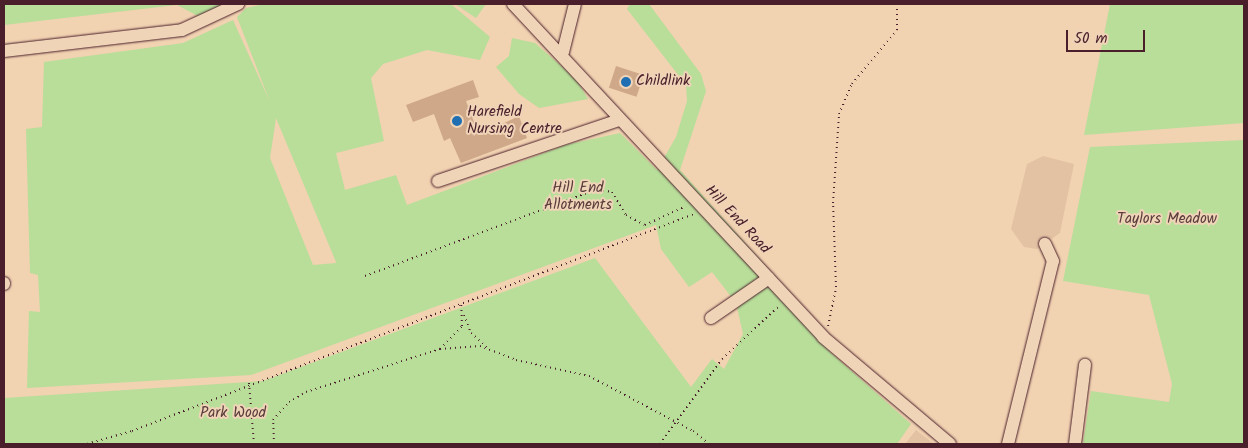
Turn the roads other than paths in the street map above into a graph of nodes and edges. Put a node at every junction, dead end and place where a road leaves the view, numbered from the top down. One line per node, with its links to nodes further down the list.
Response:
1 (238, 4): 4 (street)
2 (513, 4): 5 (street, Hill End Road)
3 (575, 4): 5 (street)
4 (4, 51)
5 (563, 52): 6 (street, Hill End Road)
6 (619, 120): 7 (street); 9 (street, Hill End Road)
7 (438, 181)
8 (1045, 244): 13 (street)
9 (769, 278): 10 (street); 12 (street, Hill End Road)
10 (711, 318)
11 (1086, 365): 14 (street)
12 (950, 444)
13 (1008, 444)
14 (1074, 444)

